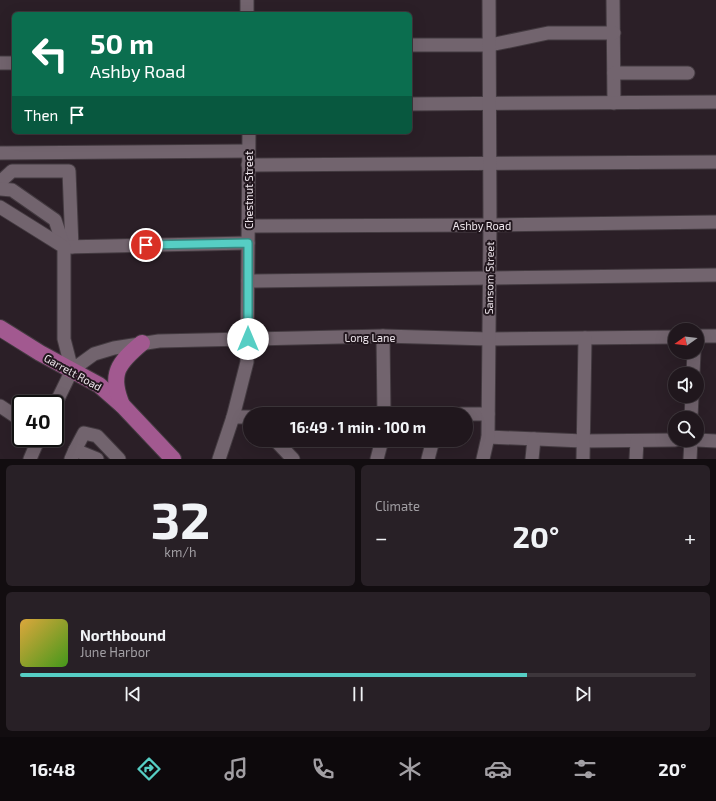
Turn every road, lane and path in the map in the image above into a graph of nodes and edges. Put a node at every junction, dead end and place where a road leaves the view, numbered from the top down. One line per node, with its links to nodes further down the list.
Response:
1 (247, 0): 4 (street)
2 (489, 0): 7 (street, Sansom Street)
3 (614, 0): 5 (street)
4 (247, 12)
5 (614, 33): 7 (street); 10 (street)
6 (412, 45): 7 (street)
7 (490, 45): 14 (street, Sansom Street)
8 (0, 63): 9 (street)
9 (12, 63)
10 (614, 73): 11 (street); 12 (street)
11 (688, 74)
12 (614, 102): 13 (street); 14 (street)
13 (716, 102)
14 (489, 103): 15 (street); 20 (street, Sansom Street)
15 (412, 104)
16 (249, 134): 17 (street, Chestnut Street)
17 (248, 152): 18 (street); 21 (street, Chestnut Street)
18 (0, 153)
19 (716, 162): 20 (street)
20 (490, 164): 21 (street); 27 (street, Sansom Street)
21 (248, 165): 28 (street, Chestnut Street)
22 (6, 171): 23 (street); 30 (street)
23 (0, 182)
24 (0, 189): 30 (street)
25 (0, 207): 30 (street)
26 (716, 222): 27 (street, Ashby Road)
27 (490, 225): 28 (street, Ashby Road); 32 (street, Sansom Street)
28 (248, 226): 29 (street, Chestnut Street)
29 (248, 243): 30 (street); 33 (street, Chestnut Street)
30 (68, 247): 43 (street)
31 (716, 275): 32 (street)
32 (489, 277): 33 (street); 41 (street, Sansom Street)
33 (248, 282): 40 (street, Chestnut Street)
34 (0, 328): 43 (main road, Garrett Road)
35 (383, 336): 40 (street, Long Lane); 41 (street, Long Lane); 47 (street)
36 (704, 336): 37 (street)
37 (716, 336)
38 (668, 337): 39 (street, Long Lane)
39 (585, 338): 41 (street, Long Lane); 58 (street)
40 (248, 339): 42 (street, Long Lane); 51 (street, Chestnut Street)
41 (488, 339): 50 (street, Sansom Street)
42 (142, 343): 43 (street, Long Lane); 46 (main road)
43 (72, 370): 44 (street); 46 (main road, Garrett Road)
44 (60, 395)
45 (0, 406): 48 (street)
46 (123, 406): 69 (main road, Garrett Road)
47 (384, 407)
48 (12, 414)
49 (473, 414): 50 (street)
50 (488, 414): 53 (street, Sansom Street)
51 (234, 417): 52 (street); 70 (street, Chestnut Street)
52 (243, 417)
53 (488, 437): 54 (street); 74 (street, Sansom Street)
54 (534, 439): 58 (street); 75 (street)
55 (637, 440): 56 (street); 58 (street); 77 (street)
56 (668, 440)
57 (704, 440): 59 (street)
58 (583, 441): 76 (street)
59 (716, 441)
60 (35, 447): 66 (street)
61 (282, 447): 71 (street)
62 (380, 447): 72 (street)
63 (431, 447): 73 (street)
64 (691, 447): 78 (street)
65 (73, 454): 67 (street); 68 (street)
66 (30, 459)
67 (97, 459)
68 (119, 459)
69 (173, 459)
70 (219, 459)
71 (293, 459)
72 (377, 459)
73 (428, 459)
74 (483, 459)
75 (532, 459)
76 (582, 459)
77 (636, 459)
78 (690, 459)

